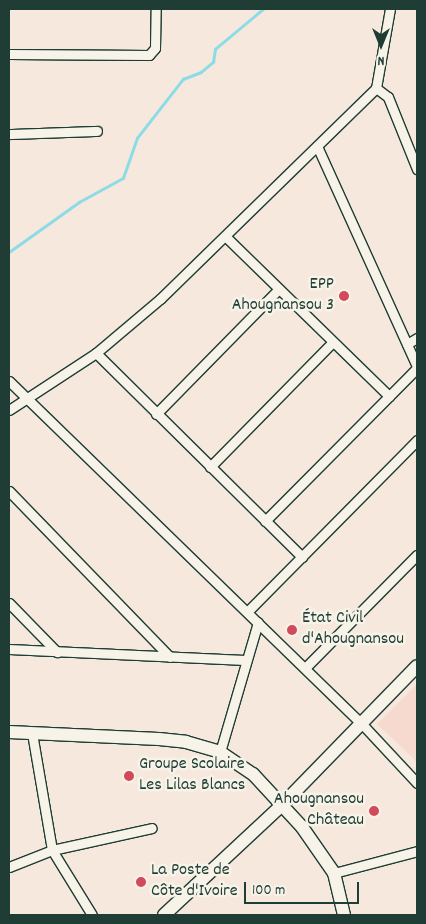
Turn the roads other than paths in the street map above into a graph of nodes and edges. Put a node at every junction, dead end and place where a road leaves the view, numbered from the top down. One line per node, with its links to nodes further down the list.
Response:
1 (156, 9): 3 (street)
2 (390, 9): 4 (street)
3 (9, 54)
4 (376, 88): 7 (street); 8 (street)
5 (97, 131): 6 (street)
6 (9, 134)
7 (317, 146): 9 (street); 13 (street)
8 (417, 169)
9 (226, 237): 10 (street); 14 (street)
10 (279, 289): 12 (street); 20 (street)
11 (417, 338): 13 (street)
12 (333, 342): 17 (street); 22 (street)
13 (407, 344): 15 (street)
14 (96, 353): 18 (street); 20 (street)
15 (417, 367): 17 (street)
16 (9, 381): 18 (street)
17 (389, 396): 24 (street)
18 (27, 399): 19 (street); 28 (street)
19 (9, 410)
20 (156, 414): 22 (street)
21 (417, 440): 26 (street)
22 (210, 467): 24 (street)
23 (9, 491): 32 (street)
24 (265, 521): 26 (street)
25 (417, 555): 35 (street)
26 (302, 557): 28 (street)
27 (9, 603): 31 (street)
28 (247, 612): 29 (street)
29 (258, 622): 33 (street); 35 (street)
30 (9, 649): 31 (street)
31 (57, 652): 32 (street)
32 (170, 657): 33 (street)
33 (245, 660): 39 (street)
34 (417, 666): 36 (street)
35 (305, 668): 36 (street)
36 (362, 724): 40 (street); 41 (street)
37 (9, 732): 38 (street)
38 (32, 733): 39 (street); 43 (street)
39 (220, 752): 41 (street)
40 (417, 783)
41 (283, 804): 46 (street); 48 (street)
42 (152, 828): 43 (street)
43 (52, 850): 45 (street); 47 (street)
44 (417, 851): 46 (street)
45 (9, 867)
46 (334, 873): 49 (street)
47 (92, 915)
48 (164, 915)
49 (344, 915)

